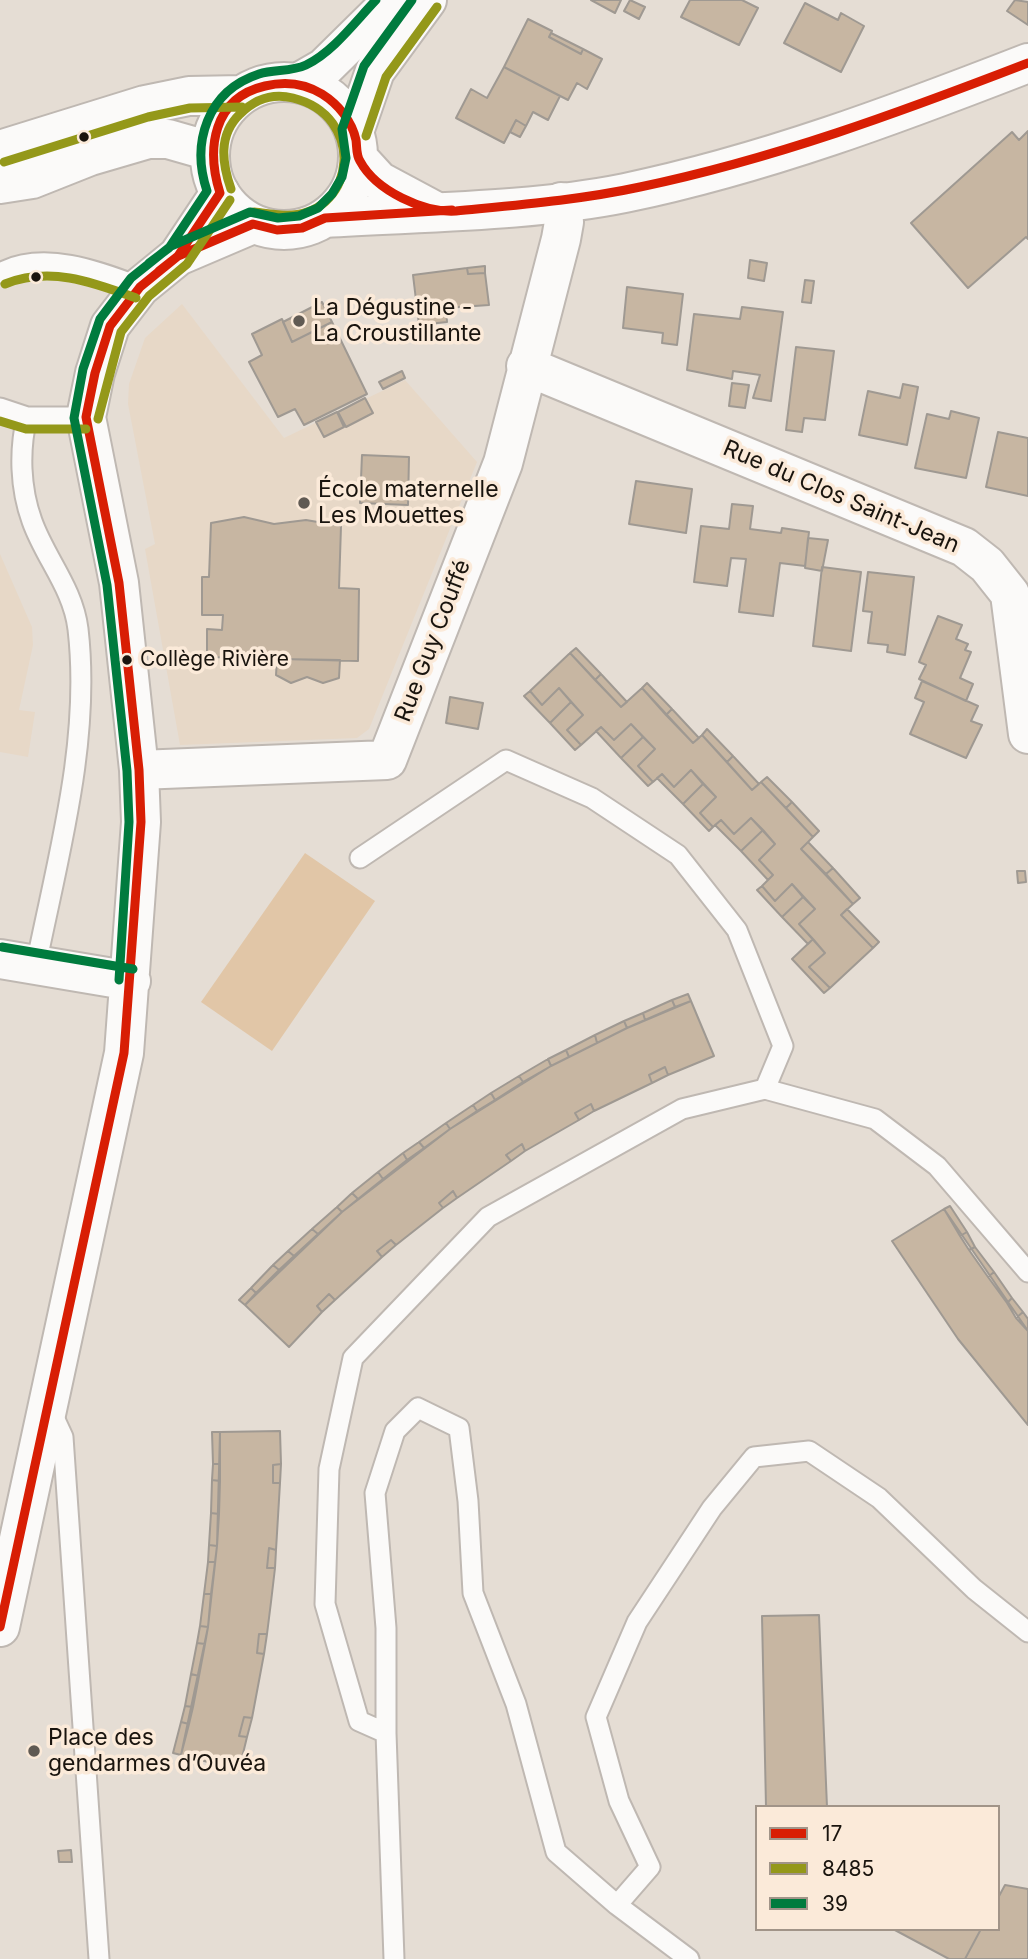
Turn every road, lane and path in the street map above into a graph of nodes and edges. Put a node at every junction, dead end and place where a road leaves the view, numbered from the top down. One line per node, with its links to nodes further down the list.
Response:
1 (393, 0): 4 (street)
2 (427, 0): 6 (street)
3 (1028, 63): 11 (street)
4 (298, 83): 5 (street); 6 (street)
5 (242, 95): 7 (street); 8 (street)
6 (356, 145): 12 (street); 13 (street)
7 (0, 150)
8 (210, 151): 9 (street); 10 (street)
9 (0, 184)
10 (220, 193): 14 (street); 15 (street)
11 (561, 202): 12 (street); 18 (street, Rue Guy Couffé)
12 (435, 211): 13 (street)
13 (325, 218): 14 (street)
14 (253, 224): 15 (street)
15 (178, 256): 17 (street)
16 (0, 273): 17 (lane)
17 (140, 287): 21 (street)
18 (526, 366): 22 (street, Rue du Clos Saint-Jean); 23 (street, Rue Guy Couffé)
19 (0, 408): 20 (lane)
20 (27, 417): 21 (lane); 25 (lane)
21 (86, 417): 23 (street)
22 (1028, 734)
23 (139, 770): 26 (street)
24 (360, 858): 27 (lane)
25 (18, 962): 26 (street)
26 (131, 981): 29 (street)
27 (765, 1089): 28 (lane); 32 (lane)
28 (1028, 1272)
29 (50, 1408): 30 (street); 34 (lane)
30 (0, 1627)
31 (1028, 1632): 33 (lane)
32 (386, 1733): 33 (lane); 35 (lane)
33 (617, 1905): 36 (lane)
34 (99, 1959)
35 (394, 1959)
36 (689, 1959)

